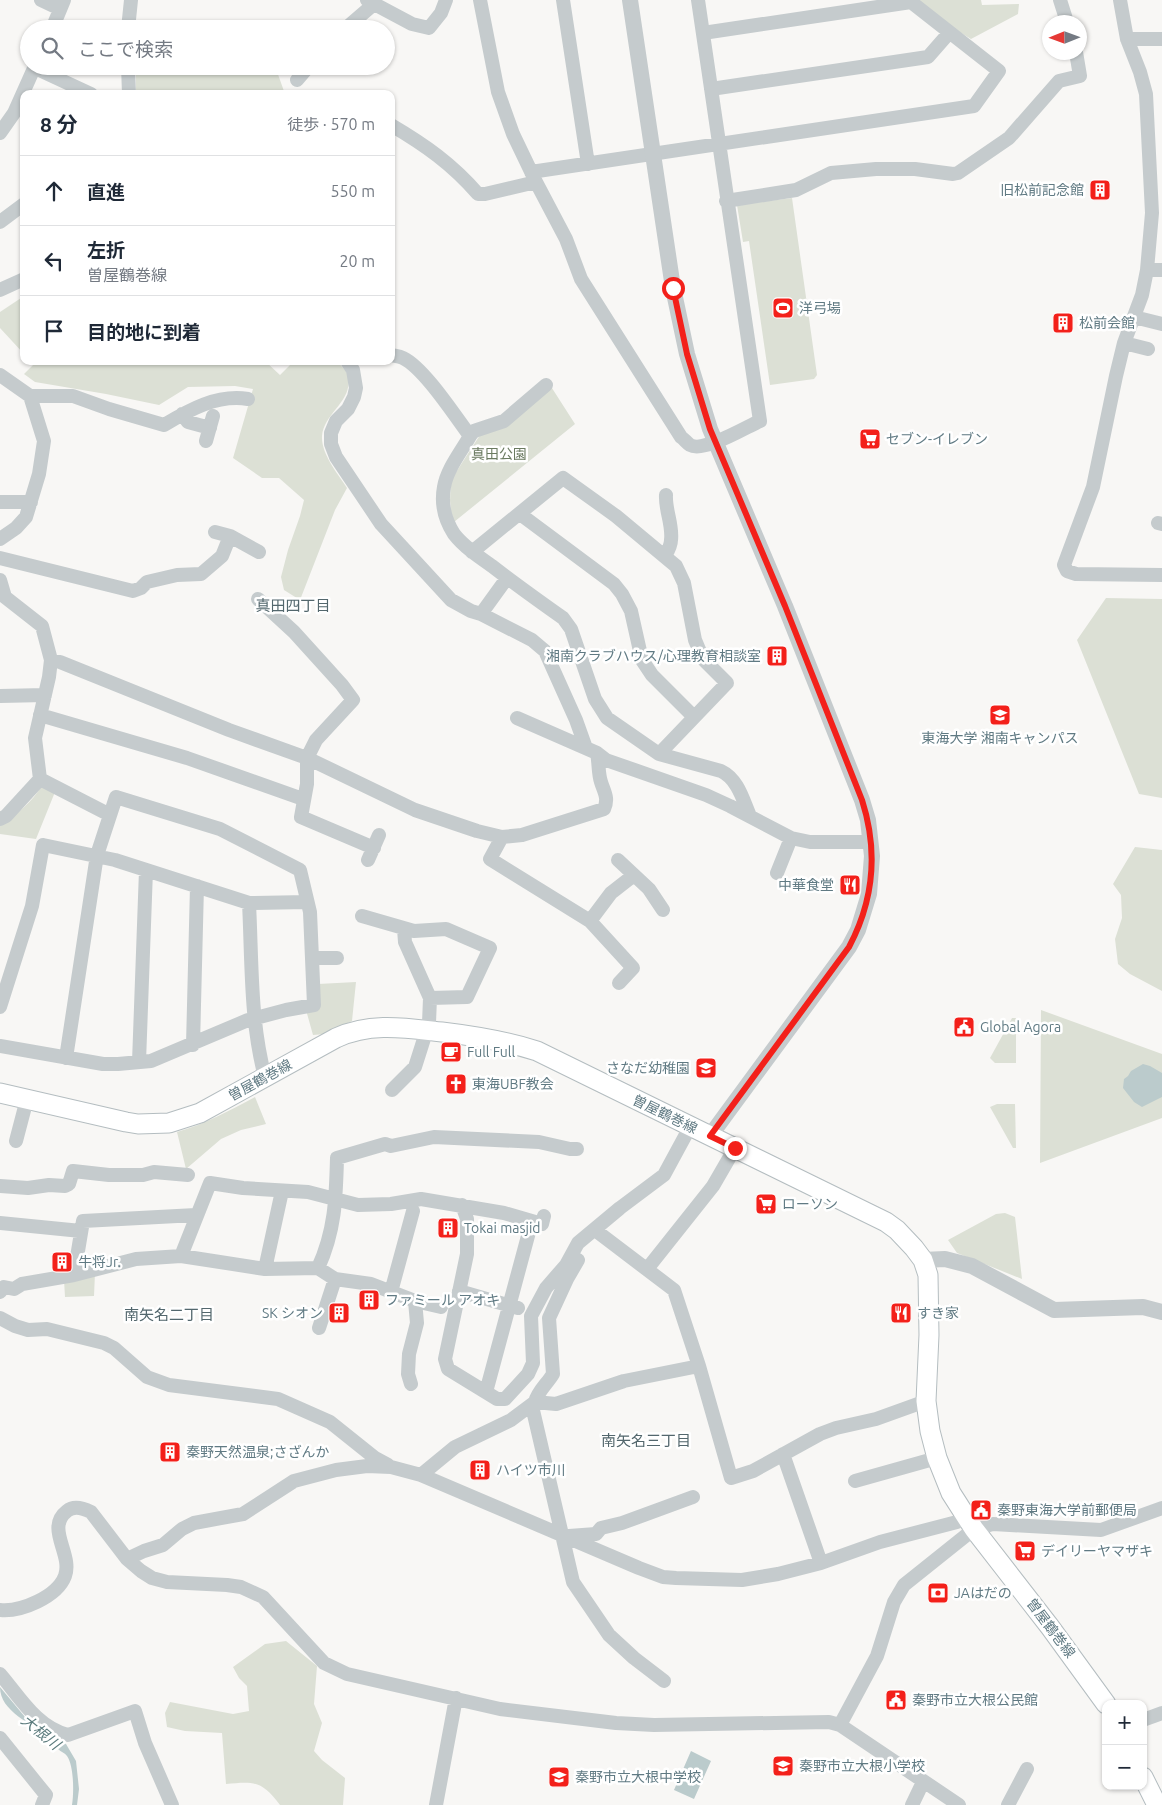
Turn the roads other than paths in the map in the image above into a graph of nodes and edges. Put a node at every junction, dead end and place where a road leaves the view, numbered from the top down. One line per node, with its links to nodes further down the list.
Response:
1 (41, 0): 12 (street)
2 (131, 0): 15 (street)
3 (446, 0): 10 (street)
4 (480, 0): 37 (street)
5 (564, 0): 36 (street)
6 (630, 0): 35 (street)
7 (698, 0): 17 (street)
8 (1060, 0): 13 (street)
9 (1120, 0): 19 (street)
10 (371, 2): 16 (street)
11 (884, 3): 17 (street); 18 (street)
12 (62, 5): 14 (street)
13 (1065, 15)
14 (56, 20)
15 (129, 20)
16 (354, 20)
17 (703, 33): 27 (street)
18 (949, 33): 27 (street); 34 (street)
19 (1127, 39): 20 (street); 41 (street)
20 (1162, 39)
21 (1077, 60): 38 (street)
22 (31, 75): 28 (street)
23 (52, 75): 29 (street)
24 (128, 75): 30 (street)
25 (301, 75): 26 (street)
26 (297, 80)
27 (711, 89): 34 (street)
28 (24, 90)
29 (83, 90)
30 (129, 90)
31 (20, 100): 33 (street)
32 (395, 127): 37 (street)
33 (0, 133)
34 (719, 144): 35 (street); 38 (street)
35 (653, 155): 36 (street); 58 (street)
36 (588, 164): 37 (street)
37 (533, 177): 58 (street)
38 (726, 201): 58 (street)
39 (20, 207): 40 (street)
40 (0, 222)
41 (1147, 270): 42 (street); 45 (street)
42 (1162, 270)
43 (20, 281): 44 (street)
44 (0, 290)
45 (1134, 316): 46 (street); 47 (street)
46 (1162, 324)
47 (1124, 343): 48 (street); 70 (street)
48 (1148, 350)
49 (395, 355): 57 (street)
50 (350, 365): 74 (street)
51 (0, 375): 53 (street)
52 (546, 385): 57 (street)
53 (30, 396): 55 (street); 61 (street)
54 (248, 399): 55 (street)
55 (182, 414): 56 (street)
56 (210, 428)
57 (470, 436): 67 (street)
58 (716, 442): 91 (street)
59 (666, 495): 68 (street)
60 (0, 502): 61 (street)
61 (31, 502): 65 (street)
62 (520, 514): 67 (street); 68 (street); 79 (street)
63 (215, 532): 64 (street)
64 (230, 536): 66 (street); 69 (street)
65 (0, 539)
66 (259, 552)
67 (472, 552): 71 (street)
68 (666, 556): 79 (street)
69 (0, 558)
70 (1162, 575)
71 (507, 578): 74 (street); 82 (street)
72 (0, 580): 75 (street)
73 (258, 599): 83 (street)
74 (481, 614): 81 (street)
75 (50, 660): 76 (street); 83 (street)
76 (45, 695): 77 (street); 78 (street)
77 (0, 696)
78 (40, 714): 84 (street); 85 (street)
79 (694, 717): 82 (street)
80 (517, 718): 81 (street)
81 (591, 750): 87 (street); 89 (street)
82 (659, 754): 87 (street)
83 (307, 758): 85 (street); 89 (street)
84 (40, 780): 86 (street); 88 (street)
85 (303, 799): 92 (street)
86 (110, 815): 93 (street); 99 (street)
87 (750, 816): 90 (street)
88 (0, 819)
89 (502, 837): 103 (street)
90 (791, 838): 91 (street); 96 (street)
91 (871, 842): 121 (street)
92 (374, 848)
93 (97, 855): 95 (street); 109 (street); 114 (street)
94 (618, 860): 97 (street)
95 (146, 870): 98 (street); 115 (street)
96 (777, 873)
97 (634, 875): 101 (street); 103 (street)
98 (197, 886): 100 (street); 112 (street)
99 (307, 902): 100 (street); 105 (street)
100 (250, 904): 110 (street)
101 (663, 910)
102 (362, 916): 104 (street)
103 (590, 921): 107 (street)
104 (404, 928): 108 (street); 108 (street)
105 (312, 958): 106 (street); 110 (street)
106 (337, 958)
107 (619, 983)
108 (430, 998): 111 (street)
109 (0, 1007)
110 (254, 1018): 112 (street); 116 (street)
111 (426, 1030): 116 (main road, 曽屋鶴巻線); 117 (street); 120 (main road, 曽屋鶴巻線)
112 (193, 1045): 115 (street)
113 (0, 1046): 114 (street)
114 (66, 1058): 115 (street)
115 (138, 1062)
116 (265, 1077): 119 (main road, 曽屋鶴巻線)
117 (392, 1090)
118 (0, 1093): 119 (main road, 曽屋鶴巻線)
119 (27, 1099): 122 (street)
120 (690, 1126): 121 (main road, 曽屋鶴巻線); 134 (street)
121 (710, 1136): 123 (main road, 曽屋鶴巻線)
122 (16, 1141)
123 (735, 1148): 136 (main road, 曽屋鶴巻線); 139 (street)
124 (577, 1149): 128 (street)
125 (188, 1175): 126 (street)
126 (0, 1186)
127 (282, 1191): 128 (street); 131 (street); 138 (street)
128 (336, 1200): 129 (street); 137 (street)
129 (462, 1205): 142 (street); 146 (street)
130 (413, 1211): 144 (street)
131 (196, 1215): 133 (street); 135 (street)
132 (0, 1223): 133 (street)
133 (80, 1231): 140 (street)
134 (587, 1235): 139 (street); 153 (street); 155 (street)
135 (181, 1256): 138 (street); 140 (street)
136 (923, 1260): 148 (street); 154 (main road, 曽屋鶴巻線)
137 (318, 1268): 138 (street); 141 (street)
138 (264, 1269)
139 (647, 1269): 151 (street)
140 (74, 1275): 143 (street)
141 (335, 1279): 144 (street); 150 (street)
142 (459, 1291): 146 (street); 153 (street)
143 (0, 1292)
144 (391, 1292): 145 (street)
145 (416, 1301): 147 (street); 152 (street)
146 (514, 1306): 153 (street)
147 (441, 1307)
148 (1162, 1312)
149 (0, 1318): 158 (street)
150 (318, 1328)
151 (699, 1366): 155 (street); 156 (street)
152 (411, 1384)
153 (486, 1392)
154 (926, 1401): 156 (street); 157 (main road, 曽屋鶴巻線)
155 (534, 1404): 159 (street); 164 (street)
156 (783, 1454): 166 (street)
157 (937, 1458): 160 (street); 163 (main road, 曽屋鶴巻線)
158 (391, 1467): 159 (street); 165 (street)
159 (421, 1475): 164 (street)
160 (856, 1481)
161 (693, 1497): 164 (street)
162 (1162, 1508): 163 (street)
163 (970, 1523): 166 (street); 171 (main road, 曽屋鶴巻線); 174 (street)
164 (563, 1536): 166 (street); 169 (street)
165 (127, 1559): 167 (street); 170 (street)
166 (821, 1563)
167 (0, 1610)
168 (0, 1674): 180 (street)
169 (664, 1681)
170 (456, 1698): 174 (street); 181 (street)
171 (1103, 1700)
172 (1162, 1712): 173 (street)
173 (1147, 1718)
174 (840, 1725): 177 (street)
175 (0, 1738): 179 (street)
176 (1027, 1769): 184 (street)
177 (923, 1782): 182 (street); 183 (street)
178 (1147, 1785): 185 (main road)
179 (42, 1805)
180 (172, 1805)
181 (436, 1805)
182 (912, 1805)
183 (959, 1805)
184 (1008, 1805)
185 (1157, 1805)

